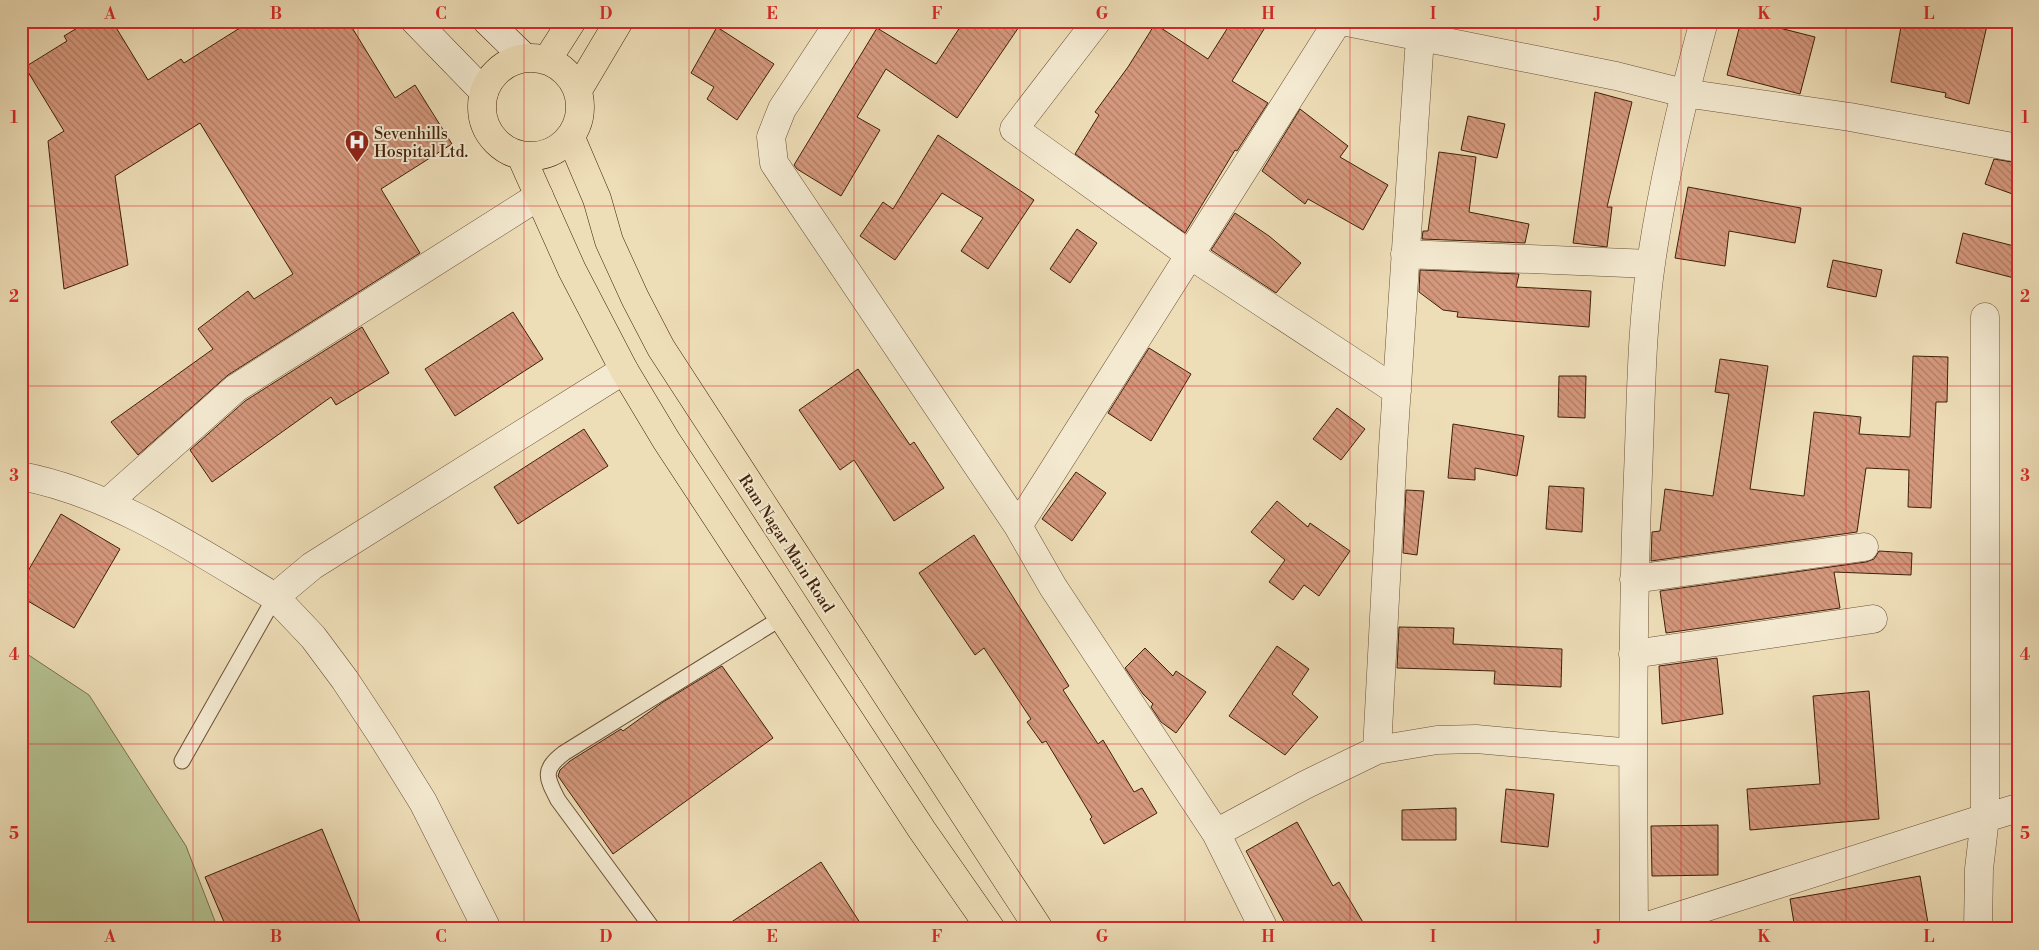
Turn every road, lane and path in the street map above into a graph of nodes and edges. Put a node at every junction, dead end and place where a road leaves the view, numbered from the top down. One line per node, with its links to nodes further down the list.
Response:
1 (415, 21): 13 (street)
2 (487, 21): 11 (street)
3 (572, 21): 11 (main road)
4 (619, 21): 12 (main road)
5 (840, 21): 27 (street)
6 (1097, 21): 19 (street)
7 (1338, 21): 19 (street)
8 (1342, 21): 10 (street)
9 (1704, 21): 14 (street)
10 (1420, 37): 14 (street); 20 (street)
11 (536, 59): 12 (main road); 13 (main road)
12 (578, 90): 15 (main road)
13 (484, 92): 17 (main road)
14 (1684, 93): 16 (street); 21 (street)
15 (571, 138): 17 (main road); 43 (main road, Ram Nagar Main Road)
16 (2018, 148)
17 (521, 156): 18 (main road)
18 (539, 196): 23 (main road); 26 (street)
19 (1190, 254): 24 (street); 27 (street)
20 (1405, 254): 21 (street); 24 (street)
21 (1651, 264): 29 (street)
22 (1985, 317): 38 (street)
23 (624, 370): 30 (street); 31 (main road)
24 (1397, 391): 34 (street)
25 (21, 476): 26 (street)
26 (107, 503): 30 (street)
27 (1018, 526): 39 (street)
28 (1864, 547): 29 (street)
29 (1634, 579): 33 (street)
30 (275, 597): 36 (lane); 40 (street)
31 (783, 617): 41 (lane); 42 (main road)
32 (1873, 619): 33 (street)
33 (1633, 654): 35 (street)
34 (1377, 750): 35 (street); 39 (street)
35 (1633, 753): 45 (street)
36 (182, 761)
37 (2018, 808): 38 (street)
38 (1985, 818): 46 (street); 47 (street)
39 (1216, 833): 44 (street)
40 (487, 929)
41 (653, 929)
42 (991, 929)
43 (1039, 929)
44 (1264, 929)
45 (1634, 929)
46 (1638, 929)
47 (1978, 929)

